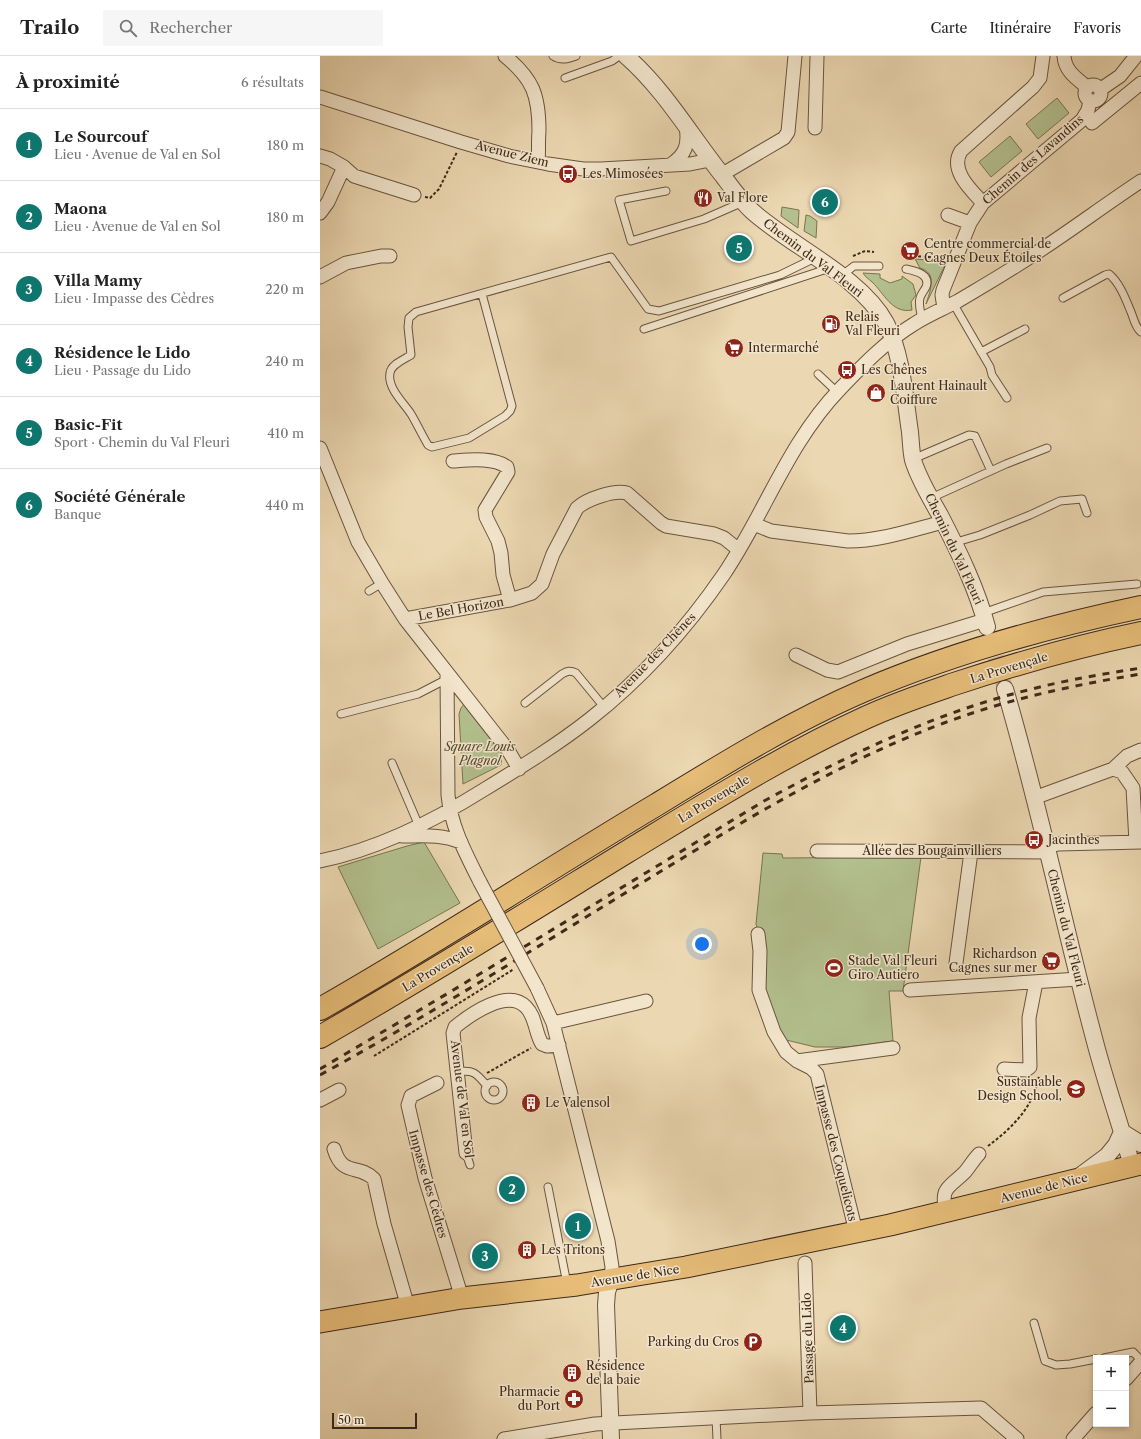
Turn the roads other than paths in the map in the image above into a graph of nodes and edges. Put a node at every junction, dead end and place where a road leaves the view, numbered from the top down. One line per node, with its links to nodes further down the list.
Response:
1 (505, 56): 22 (street)
2 (553, 56): 3 (lane)
3 (576, 56)
4 (619, 56): 11 (lane)
5 (626, 56): 18 (street, Chemin du Val Fleuri)
6 (795, 56): 25 (street)
7 (816, 56): 19 (street)
8 (1043, 56): 30 (street)
9 (1064, 56): 13 (street)
10 (1136, 56): 14 (street)
11 (566, 78)
12 (1141, 84): 17 (street)
13 (1087, 87): 14 (street); 16 (street)
14 (1101, 90): 16 (street)
15 (320, 97): 22 (street, Avenue Ziem)
16 (1090, 101): 30 (street, Chemin des Lavandins)
17 (1092, 123)
18 (686, 126): 21 (street, Chemin du Val Fleuri); 23 (street)
19 (815, 128)
20 (320, 156): 24 (street)
21 (710, 160): 23 (street, Avenue Ziem); 25 (street, Chemin du Val Fleuri)
22 (538, 162): 23 (street, Avenue Ziem)
23 (670, 165)
24 (344, 167): 28 (street); 31 (street)
25 (722, 175): 29 (street, Chemin du Val Fleuri)
26 (1141, 181): 42 (street, Avenue des Chênes)
27 (666, 191): 29 (lane)
28 (414, 195)
29 (743, 202): 35 (street, Chemin du Val Fleuri)
30 (983, 203): 33 (street, Chemin des Lavandins)
31 (320, 213)
32 (948, 215): 33 (street)
33 (970, 223): 42 (street, Chemin des Lavandins)
34 (390, 256): 39 (street)
35 (815, 258): 38 (street, Chemin du Val Fleuri); 40 (lane)
36 (879, 266): 38 (lane)
37 (906, 269): 43 (lane)
38 (836, 272): 44 (lane); 47 (street, Chemin du Val Fleuri)
39 (320, 277)
40 (482, 294): 40 (lane)
41 (1063, 298): 46 (lane)
42 (949, 306): 43 (street, Avenue des Chênes); 48 (lane)
43 (922, 320): 47 (street, Avenue des Chênes)
44 (644, 329)
45 (1025, 329): 48 (lane)
46 (1141, 332)
47 (893, 340): 50 (street, Avenue des Chênes); 54 (street, Chemin du Val Fleuri)
48 (981, 352): 51 (lane)
49 (818, 374): 50 (lane)
50 (837, 392): 60 (street, Avenue des Chênes)
51 (1007, 398)
52 (320, 448): 63 (street)
53 (1046, 448): 56 (lane)
54 (913, 459): 56 (lane); 57 (street, Chemin du Val Fleuri)
55 (453, 461): 66 (street, Le Bel Horizon)
56 (990, 471): 57 (lane)
57 (931, 498): 59 (street, Chemin du Val Fleuri)
58 (1087, 513): 61 (lane)
59 (943, 522): 60 (street); 61 (street, Chemin du Val Fleuri)
60 (754, 524): 62 (street, Avenue des Chênes)
61 (953, 543): 69 (street, Chemin du Val Fleuri)
62 (739, 550): 66 (street); 75 (street, Avenue des Chênes)
63 (382, 583): 65 (lane); 68 (street)
64 (1137, 584): 69 (lane)
65 (368, 591)
66 (510, 600): 68 (street, Le Bel Horizon)
67 (1141, 607): 97 (highway, La Provençale)
68 (405, 619): 72 (street)
69 (985, 620): 71 (street)
70 (1141, 633): 99 (highway, La Provençale)
71 (796, 655)
72 (447, 677): 76 (lane); 79 (street); 82 (street)
73 (1005, 689): 81 (street, Chemin du Val Fleuri)
74 (525, 703): 75 (lane)
75 (604, 707): 79 (street, Avenue des Chênes)
76 (340, 714)
77 (1141, 750): 80 (street)
78 (392, 762): 83 (lane)
79 (519, 769): 82 (street, Avenue des Chênes)
80 (1113, 769): 81 (street); 86 (street)
81 (1034, 798): 87 (street, Chemin du Val Fleuri)
82 (449, 810): 83 (street, Avenue des Chênes); 85 (street)
83 (418, 826): 84 (street, Avenue des Chênes)
84 (398, 836): 85 (street); 90 (street, Avenue des Chênes)
85 (461, 842): 98 (street, bridge)
86 (1138, 842): 87 (street, Allée des Bougainvilliers)
87 (1047, 849): 89 (street, Allée des Bougainvilliers); 93 (street, Chemin du Val Fleuri)
88 (817, 851): 89 (street, Allée des Bougainvilliers)
89 (971, 852): 92 (street)
90 (320, 861)
91 (758, 934): 102 (street, Impasse des Coquelicots)
92 (956, 963)
93 (1079, 979): 94 (street); 109 (street, Chemin du Val Fleuri)
94 (1036, 982): 95 (street); 103 (street)
95 (910, 990)
96 (646, 1001): 98 (street)
97 (320, 1008)
98 (553, 1023): 100 (street)
99 (320, 1037)
100 (559, 1045): 104 (street, Avenue de Val en Sol); 120 (street)
101 (893, 1048): 102 (street)
102 (797, 1061): 118 (street, Impasse des Coquelicots)
103 (1004, 1069)
104 (457, 1072): 106 (lane); 113 (street, Avenue de Val en Sol)
105 (437, 1083): 122 (street, Impasse des Cèdres)
106 (487, 1086)
107 (339, 1090): 108 (street)
108 (320, 1100)
109 (1122, 1132): 110 (street); 114 (street, Chemin du Val Fleuri); 115 (street)
110 (1141, 1144)
111 (334, 1149): 123 (street)
112 (979, 1154): 117 (street)
113 (468, 1159)
114 (1136, 1165): 115 (main road, Avenue de Nice)
115 (1076, 1180): 117 (main road, Avenue de Nice)
116 (548, 1187): 121 (lane)
117 (946, 1212): 118 (main road, Avenue de Nice)
118 (856, 1232): 120 (main road, Avenue de Nice)
119 (805, 1262): 130 (street, Passage du Lido)
120 (611, 1280): 121 (main road, Avenue de Nice); 133 (street)
121 (567, 1286): 122 (main road, Avenue de Nice)
122 (462, 1298): 123 (main road, Avenue de Nice)
123 (408, 1307): 124 (main road, Avenue de Nice)
124 (320, 1322)
125 (1034, 1323): 127 (lane)
126 (1118, 1355): 128 (lane)
127 (1093, 1360)
128 (1141, 1361): 129 (street)
129 (1129, 1375)
130 (810, 1414): 132 (street); 136 (street)
131 (1093, 1416): 137 (street)
132 (716, 1418): 133 (street); 135 (lane)
133 (611, 1431): 134 (street)
134 (504, 1439)
135 (717, 1439)
136 (1016, 1439)
137 (1073, 1439)

